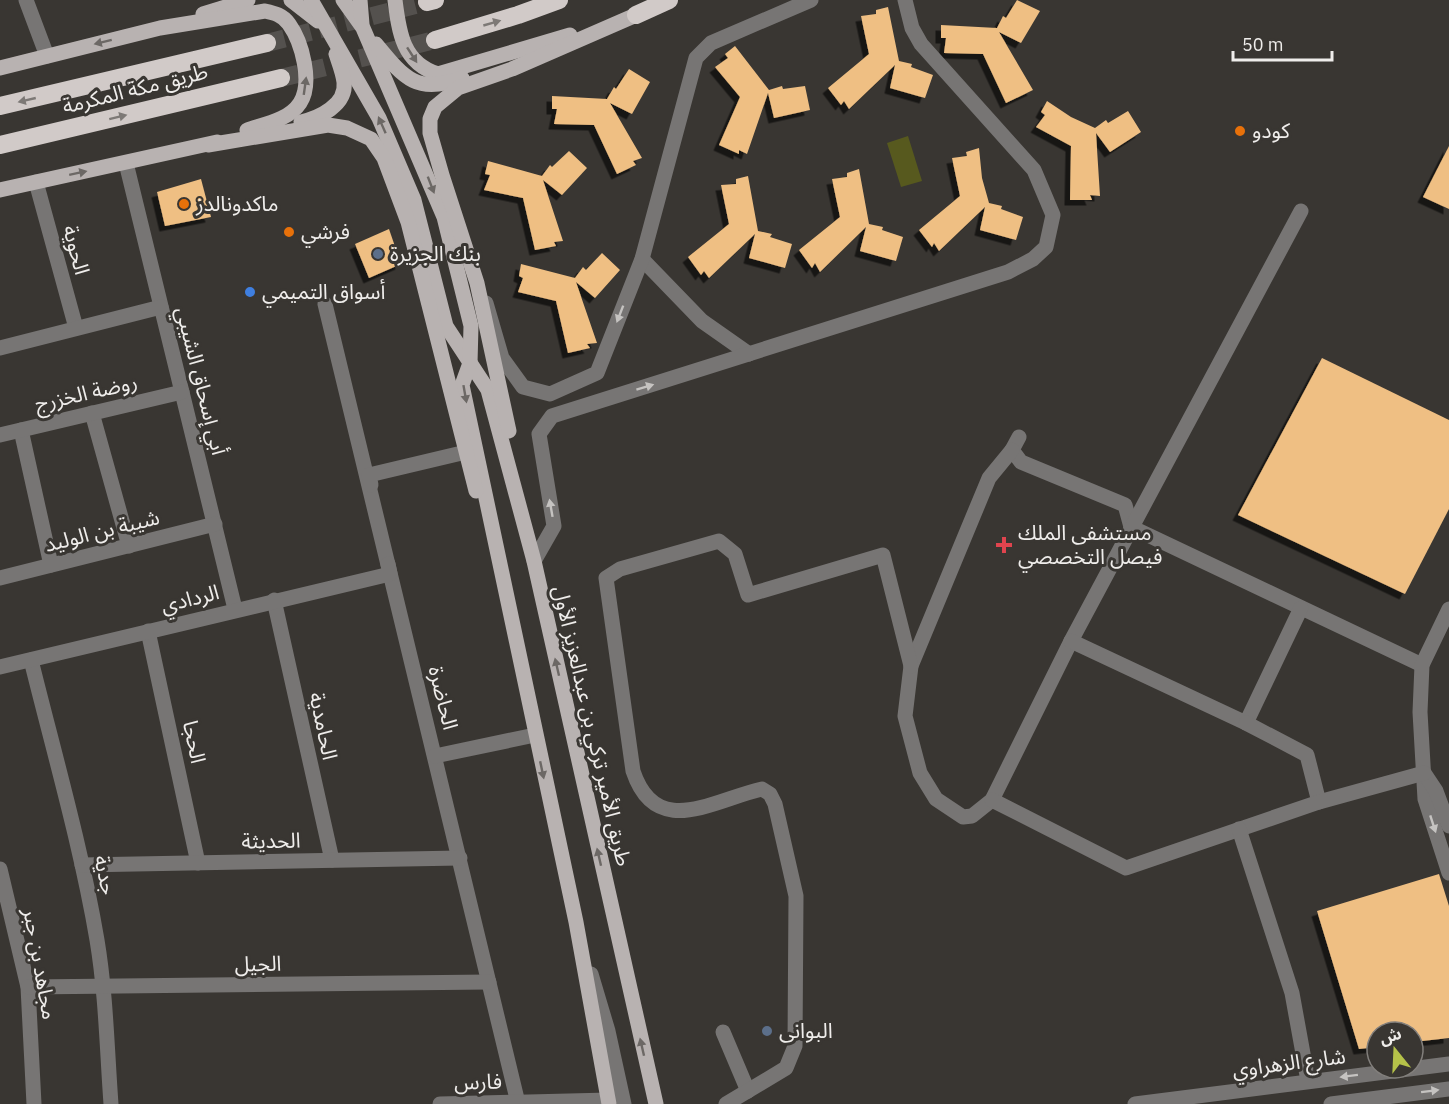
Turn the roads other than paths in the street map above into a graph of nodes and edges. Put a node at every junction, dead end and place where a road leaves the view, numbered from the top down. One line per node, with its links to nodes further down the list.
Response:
1 (26, 0): 20 (street)
2 (221, 0): 15 (main road)
3 (248, 0): 15 (main road)
4 (291, 0): 17 (main road)
5 (311, 0): 17 (main road, طريق الأمير تركي بن عبدالعزيز الأول)
6 (343, 0): 16 (main road)
7 (360, 0): 16 (main road)
8 (395, 0): 14 (main road, one-way to 14)
9 (558, 0): 18 (highway, one-way to 9)
10 (669, 0): 14 (highway)
11 (676, 0): 14 (main road)
12 (811, 0): 30 (street)
13 (905, 0): 36 (street)
14 (636, 15): 16 (main road); 31 (main road)
15 (160, 28): 20 (main road, one-way to 20); 25 (main road, one-way to 15)
16 (363, 28): 37 (main road, one-way to 37)
17 (331, 34): 25 (main road); 37 (main road, طريق الأمير تركي بن عبدالعزيز الأول, one-way to 17)
18 (435, 40)
19 (267, 43): 23 (highway, طريق مكة المكرمة, one-way to 23)
20 (48, 56): 21 (main road)
21 (0, 68)
22 (281, 78): 24 (highway, طريق مكة المكرمة, one-way to 22)
23 (0, 106)
24 (0, 145)
25 (208, 145): 26 (main road); 42 (main road)
26 (126, 162): 27 (main road, one-way to 26); 33 (street, أبي إسحاق الشيبي)
27 (36, 182): 28 (main road); 34 (street, الحوية)
28 (0, 190)
29 (1301, 211): 44 (street)
30 (642, 259): 31 (street, one-way to 31); 36 (street)
31 (477, 283): 46 (main road)
32 (325, 304): 48 (street, الحاضرة)
33 (161, 307): 34 (street); 38 (street, أبي إسحاق الشيبي)
34 (76, 328): 35 (street)
35 (0, 346)
36 (749, 354): 46 (street, one-way to 36)
37 (470, 363): 46 (main road, طريق الأمير تركي بن عبدالعزيز الأول); 50 (main road, one-way to 50)
38 (182, 392): 39 (street, روضة الخزرج); 43 (street, أبي إسحاق الشيبي)
39 (92, 413): 40 (street, روضة الخزرج); 45 (street)
40 (21, 430): 41 (street, روضة الخزرج); 47 (street)
41 (0, 435)
42 (466, 452): 48 (street); 50 (main road)
43 (215, 524): 45 (street, شيبة بن الوليد); 53 (street, أبي إسحاق الشيبي)
44 (1131, 527): 52 (street); 56 (street); 59 (street)
45 (129, 546): 47 (street, شيبة بن الوليد)
46 (534, 561): 89 (main road, طريق الأمير تركي بن عبدالعزيز الأول, one-way to 46)
47 (51, 565): 49 (street, شيبة بن الوليد)
48 (390, 574): 51 (street, الردادي); 63 (street, الحاضرة)
49 (0, 578)
50 (506, 591): 62 (main road)
51 (274, 600): 53 (street, الردادي); 70 (street, الحامدية)
52 (1300, 608): 58 (street); 61 (street)
53 (236, 609): 55 (street, الردادي)
54 (1449, 609): 58 (street)
55 (148, 631): 57 (street, الردادي); 71 (street, الحجا)
56 (1071, 641): 61 (street); 65 (street)
57 (31, 660): 60 (street, الردادي); 72 (street, جدية)
58 (1422, 665): 64 (street)
59 (910, 666): 65 (street); 83 (street)
60 (0, 667)
61 (1246, 723): 66 (street)
62 (535, 735): 63 (street); 85 (main road, one-way to 85)
63 (435, 756): 69 (street, الحاضرة)
64 (1424, 773): 66 (street); 67 (street); 74 (street, one-way to 74)
65 (992, 801): 68 (street)
66 (1319, 802): 68 (street)
67 (1449, 826)
68 (1239, 829): 81 (street)
69 (460, 858): 70 (street, الحديثة); 76 (street, الحاضرة)
70 (332, 860): 71 (street, الحديثة)
71 (198, 863): 72 (street, الحديثة)
72 (82, 865): 78 (street, جدية)
73 (0, 869): 75 (street, مجاهد بن جبر)
74 (1449, 873)
75 (4, 904): 77 (street, مجاهد بن جبر)
76 (489, 982): 78 (street, الجيل); 84 (street, الحاضرة)
77 (28, 987): 78 (street, الجيل); 86 (street, مجاهد بن جبر)
78 (103, 987): 87 (street, جدية)
79 (723, 1032): 83 (street)
80 (1449, 1064): 81 (street, شارع الزهراوي, one-way to 81)
81 (1308, 1081): 91 (street, شارع الزهراوي)
82 (1449, 1089): 92 (street, one-way to 82)
83 (748, 1091): 90 (street)
84 (518, 1103): 85 (street, فارس); 88 (street, فارس)
85 (614, 1103)
86 (34, 1104)
87 (111, 1104)
88 (440, 1104)
89 (657, 1104)
90 (726, 1104)
91 (1135, 1104)
92 (1330, 1104)

